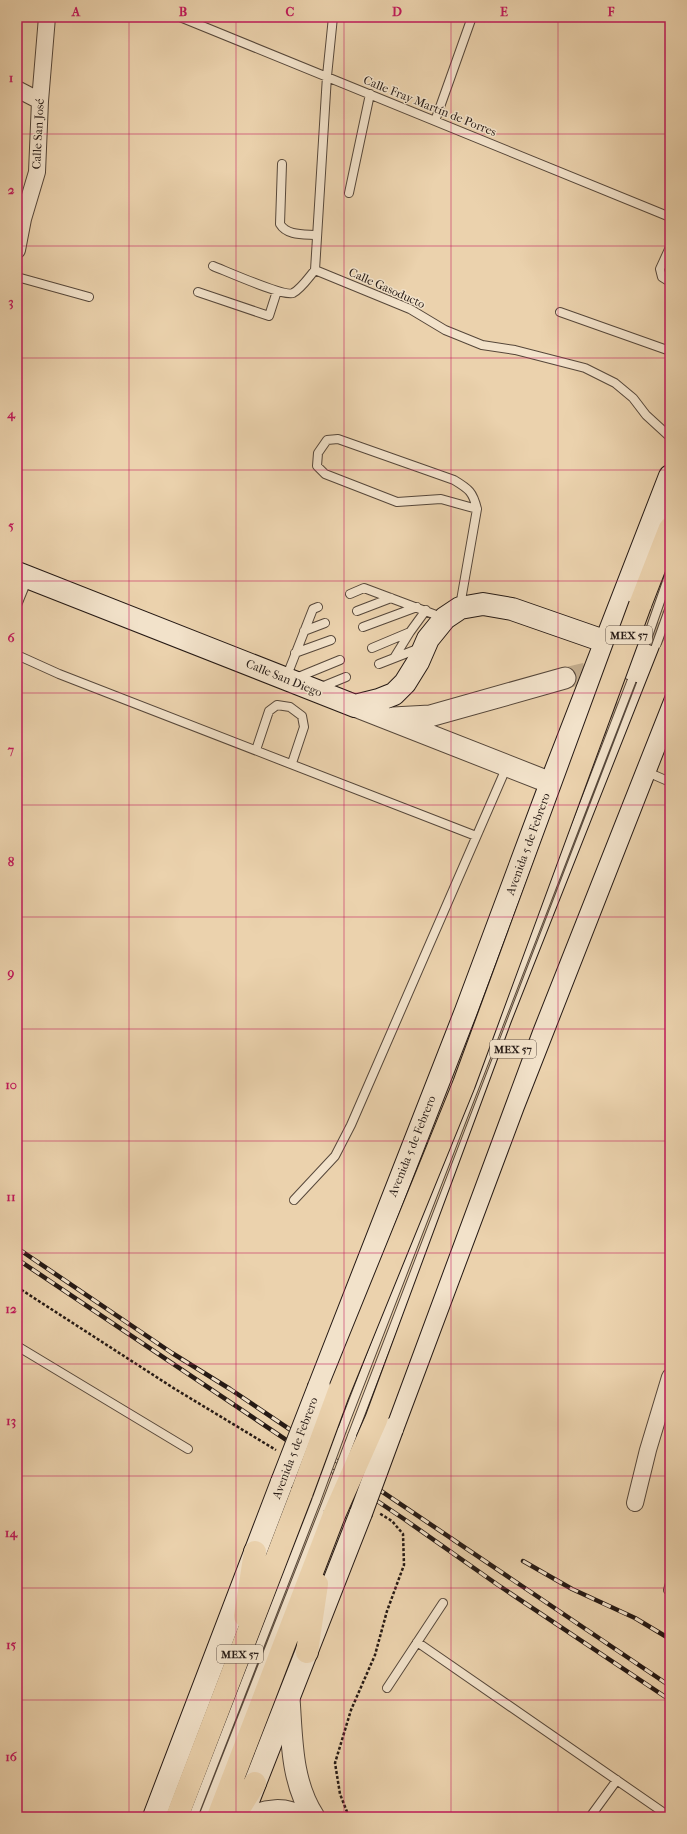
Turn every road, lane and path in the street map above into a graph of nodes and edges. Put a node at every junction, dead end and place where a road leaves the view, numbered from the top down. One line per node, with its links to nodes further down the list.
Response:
1 (47, 17): 8 (street, Calle San José)
2 (180, 17): 5 (lane, Calle Fray Martín de Porres)
3 (333, 17): 5 (lane)
4 (472, 17): 9 (lane)
5 (327, 76): 7 (lane, Calle Fray Martín de Porres); 14 (lane)
6 (17, 89): 8 (street)
7 (370, 94): 9 (lane, Calle Fray Martín de Porres); 11 (lane)
8 (40, 101): 12 (street, Calle San José)
9 (435, 121): 13 (lane, Calle Fray Martín de Porres)
10 (282, 164): 14 (lane)
11 (349, 193)
12 (20, 217): 16 (street, Calle San José)
13 (670, 217)
14 (317, 235): 18 (lane)
15 (670, 247): 20 (lane)
16 (17, 250)
17 (213, 266): 21 (lane)
18 (315, 270): 21 (lane); 26 (lane, Calle Gasoducto)
19 (17, 277): 23 (lane)
20 (670, 282)
21 (277, 291): 22 (lane)
22 (198, 292)
23 (89, 297)
24 (560, 312): 25 (lane)
25 (670, 351)
26 (670, 437)
27 (670, 476): 46 (main road, Avenida 5 de Febrero)
28 (477, 509): 28 (lane); 39 (lane)
29 (670, 528): 75 (highway, Avenida 5 de Febrero / MEX 57, bridge)
30 (670, 573): 51 (lane)
31 (22, 575): 34 (lane); 55 (main road, Calle San Diego)
32 (350, 594): 33 (lane)
33 (391, 598): 36 (lane); 38 (lane)
34 (17, 605)
35 (318, 607): 42 (lane)
36 (417, 607): 39 (lane); 41 (lane)
37 (670, 607): 51 (lane)
38 (357, 611)
39 (444, 612): 43 (main road); 46 (main road)
40 (325, 623): 42 (lane)
41 (363, 627)
42 (304, 631): 47 (lane)
43 (418, 639): 45 (lane); 49 (lane); 49 (lane); 58 (main road)
44 (331, 640): 47 (lane)
45 (372, 648)
46 (602, 649): 51 (main road); 68 (main road, Avenida 5 de Febrero)
47 (295, 653): 55 (lane)
48 (17, 655): 62 (lane)
49 (394, 658): 52 (lane)
50 (340, 660): 55 (lane)
51 (652, 662): 56 (main road); 75 (lane, bridge); 77 (lane, bridge); 77 (highway, MEX 57, bridge)
52 (378, 664)
53 (346, 677): 57 (lane)
54 (565, 678): 60 (street)
55 (288, 680): 57 (main road, Calle San Diego)
56 (670, 682)
57 (314, 690): 58 (main road, Calle San Diego)
58 (355, 706): 60 (street, Calle San Diego)
59 (670, 706): 61 (main road)
60 (386, 718): 65 (street, Calle San Diego)
61 (666, 729): 66 (main road)
62 (256, 750): 64 (lane); 64 (lane)
63 (572, 759): 70 (street)
64 (292, 763): 69 (lane)
65 (507, 766): 68 (street, Calle San Diego); 69 (lane)
66 (644, 771): 67 (lane); 82 (main road, bridge)
67 (670, 782)
68 (551, 783): 70 (main road, Avenida 5 de Febrero)
69 (476, 836): 71 (lane)
70 (466, 1011): 79 (main road, Avenida 5 de Febrero, bridge)
71 (294, 1200)
72 (17, 1346): 74 (lane)
73 (670, 1377): 76 (street)
74 (188, 1449)
75 (309, 1497): 83 (highway, Avenida 5 de Febrero / MEX 57); 88 (lane)
76 (635, 1503)
77 (329, 1511): 78 (highway, MEX 57); 90 (lane)
78 (322, 1545): 82 (highway); 91 (highway, MEX 57)
79 (255, 1552): 83 (highway); 89 (main road, Avenida 5 de Febrero)
80 (443, 1603): 81 (lane)
81 (417, 1642): 84 (lane); 86 (lane)
82 (307, 1652): 85 (main road)
83 (238, 1658): 88 (highway, Avenida 5 de Febrero / MEX 57)
84 (387, 1688)
85 (289, 1698): 87 (main road); 96 (street)
86 (616, 1780): 97 (lane); 98 (lane)
87 (255, 1784): 92 (highway); 93 (main road)
88 (181, 1813)
89 (154, 1817)
90 (204, 1817)
91 (218, 1817)
92 (234, 1817)
93 (242, 1817)
94 (251, 1817): 95 (street)
95 (299, 1817)
96 (314, 1817)
97 (590, 1817)
98 (670, 1817)

